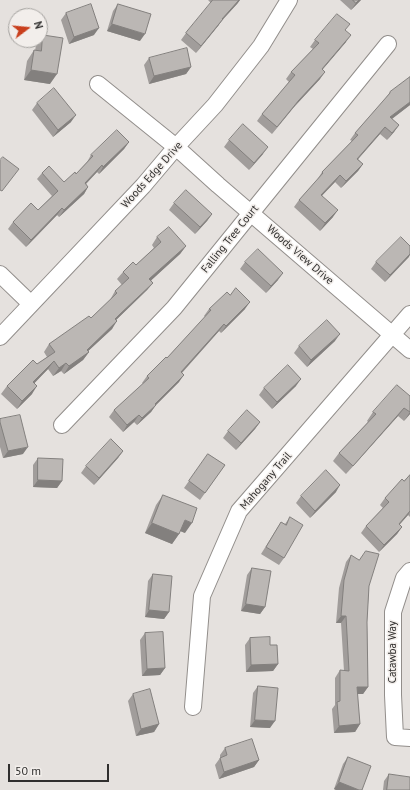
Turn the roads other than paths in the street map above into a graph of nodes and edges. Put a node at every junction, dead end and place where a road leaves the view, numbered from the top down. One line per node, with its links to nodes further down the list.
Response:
1 (288, 0): 4 (street, Woods Edge Drive)
2 (388, 44): 5 (street, Falling Tree Court)
3 (98, 84): 4 (street, Woods View Drive)
4 (176, 147): 5 (street, Woods View Drive); 7 (street, Woods Edge Drive)
5 (251, 212): 9 (street, Woods View Drive); 12 (street, Falling Tree Court)
6 (0, 274): 7 (street)
7 (31, 304): 10 (street, Woods Edge Drive)
8 (410, 314): 9 (street, Mahogany Trail)
9 (393, 334): 11 (street, Woods View Drive); 14 (street, Mahogany Trail)
10 (0, 337)
11 (410, 350)
12 (62, 425)
13 (410, 571): 15 (street, Catawba Way)
14 (193, 707)
15 (402, 737)

